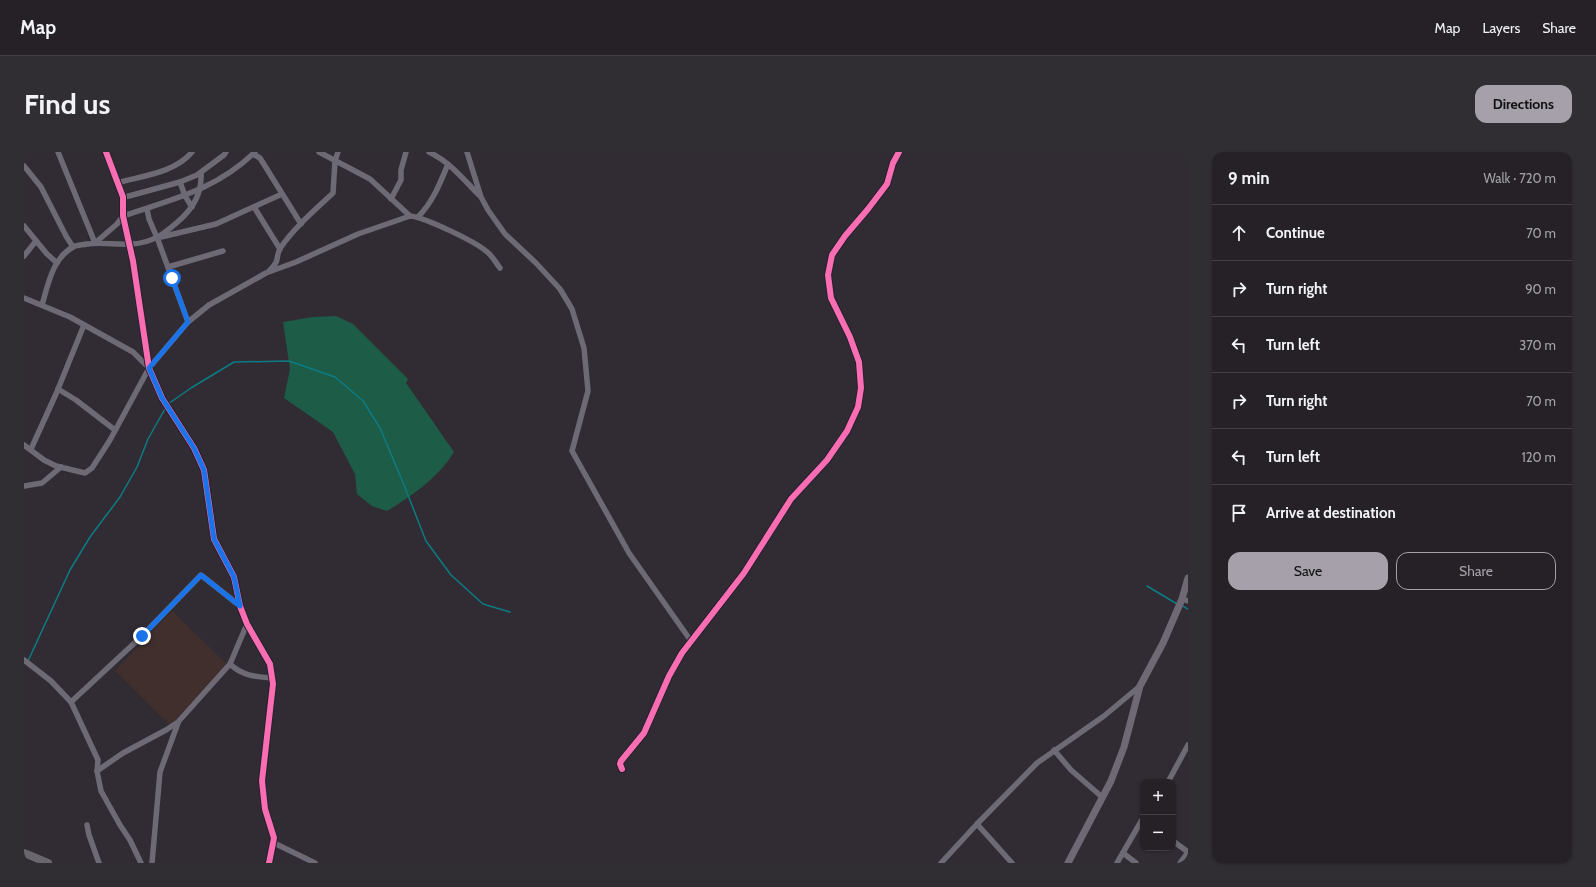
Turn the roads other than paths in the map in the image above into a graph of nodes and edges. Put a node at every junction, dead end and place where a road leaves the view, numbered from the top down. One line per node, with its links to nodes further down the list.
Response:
1 (58, 152): 34 (street)
2 (106, 152): 17 (street)
3 (192, 152): 17 (street)
4 (226, 152): 15 (street)
5 (319, 152): 12 (street)
6 (338, 152): 12 (street)
7 (406, 152): 23 (street)
8 (429, 152): 13 (street)
9 (467, 152): 22 (street)
10 (899, 152): 59 (street)
11 (254, 153): 18 (street); 19 (street)
12 (335, 161): 23 (street); 30 (street)
13 (448, 164): 22 (street); 29 (street)
14 (24, 166): 36 (street)
15 (201, 173): 16 (street); 18 (street)
16 (180, 182): 20 (street); 21 (street)
17 (117, 183): 20 (street)
18 (199, 191): 21 (street); 24 (street)
19 (282, 194): 25 (street); 30 (street)
20 (123, 196): 27 (street)
21 (185, 196): 24 (street); 26 (street)
22 (481, 197): 59 (street)
23 (391, 200): 28 (street)
24 (192, 207): 32 (street)
25 (254, 207): 32 (street); 37 (street)
26 (147, 209): 27 (street); 32 (street)
27 (123, 216): 34 (street); 35 (street)
28 (410, 216): 29 (street); 43 (street)
29 (418, 217): 42 (street)
30 (301, 224): 37 (street)
31 (24, 226): 33 (street)
32 (157, 238): 35 (street); 41 (street)
33 (36, 241): 39 (street); 40 (street)
34 (95, 243): 35 (street); 36 (street)
35 (129, 244): 48 (street)
36 (74, 247): 40 (street)
37 (280, 249): 43 (street)
38 (223, 251): 41 (street)
39 (24, 256)
40 (57, 263): 45 (street)
41 (168, 267): 46 (street)
42 (500, 268)
43 (266, 273): 46 (street)
44 (24, 298): 45 (street)
45 (42, 305): 47 (street)
46 (188, 322): 48 (street)
47 (84, 325): 48 (street); 49 (street)
48 (149, 368): 50 (street); 57 (street)
49 (58, 389): 50 (street); 52 (street)
50 (115, 430): 53 (street)
51 (24, 445): 52 (street)
52 (31, 449): 53 (street)
53 (61, 467): 54 (street)
54 (24, 486)
55 (1188, 578): 56 (main road)
56 (1185, 600): 63 (main road)
57 (240, 606): 58 (street); 64 (street)
58 (247, 624): 61 (street); 62 (street)
59 (691, 641): 68 (street)
60 (24, 660): 64 (street)
61 (230, 664): 62 (street); 65 (street)
62 (273, 678): 75 (street)
63 (1140, 686): 67 (street); 71 (main road)
64 (71, 702): 69 (street)
65 (178, 722): 69 (street); 84 (street)
66 (1188, 745): 70 (street)
67 (1054, 750): 71 (street); 73 (street)
68 (622, 769)
69 (98, 771): 83 (street)
70 (1170, 779)
71 (1102, 796): 88 (main road)
72 (87, 824): 82 (street)
73 (977, 824): 80 (street); 87 (street)
74 (1140, 824): 79 (street)
75 (274, 843): 85 (street); 86 (street)
76 (1176, 843): 77 (street)
77 (1188, 852): 91 (street)
78 (24, 853): 81 (highway)
79 (1123, 853): 89 (street); 90 (street)
80 (945, 862)
81 (48, 863)
82 (99, 863)
83 (141, 863)
84 (152, 863)
85 (269, 863)
86 (315, 863)
87 (1012, 863)
88 (1068, 863)
89 (1117, 863)
90 (1136, 863)
91 (1180, 863)

